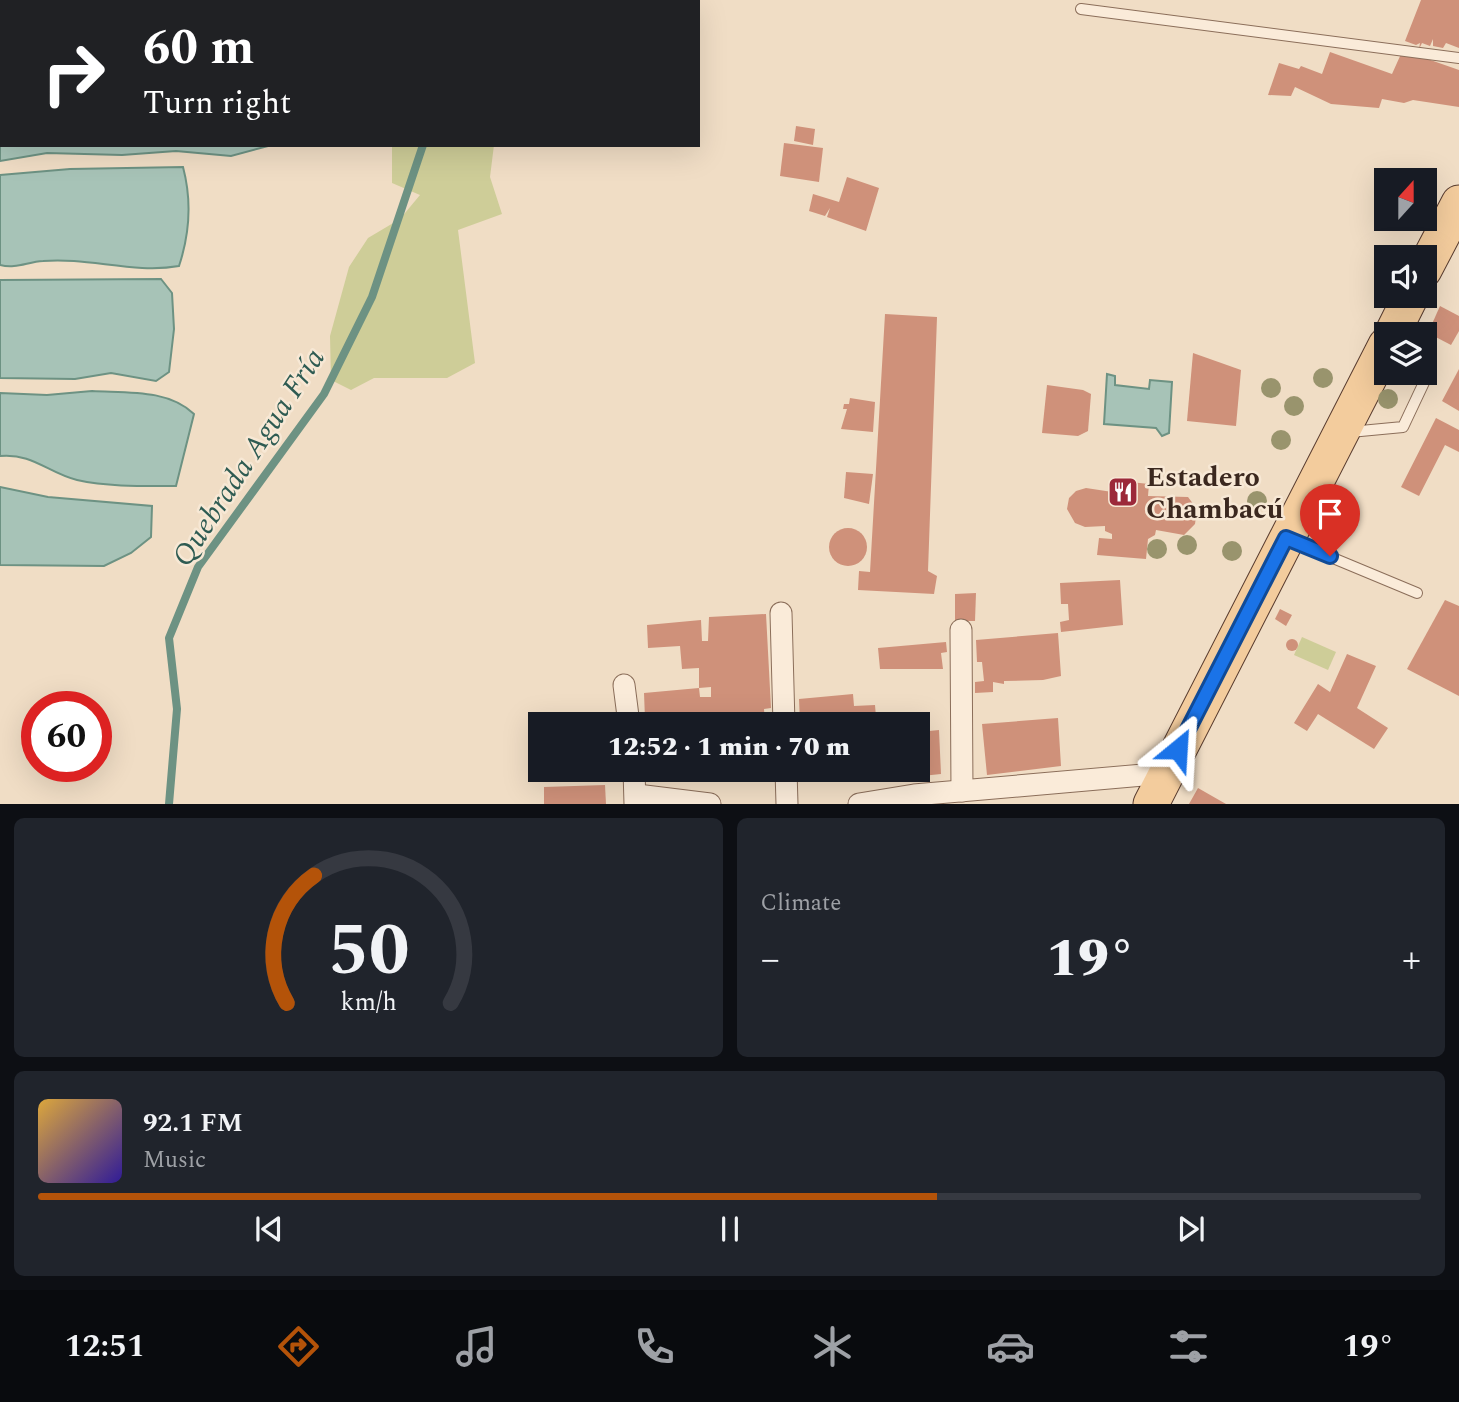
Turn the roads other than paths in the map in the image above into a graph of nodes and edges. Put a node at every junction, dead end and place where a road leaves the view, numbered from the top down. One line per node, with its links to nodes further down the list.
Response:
1 (1081, 9): 2 (lane)
2 (1459, 58)
3 (1459, 203): 4 (main road)
4 (1437, 252)
5 (1374, 371): 7 (main road)
6 (1423, 385): 7 (lane)
7 (1340, 433): 8 (main road)
8 (1286, 538): 9 (lane); 17 (main road)
9 (1417, 593)
10 (781, 613): 14 (street)
11 (961, 630): 18 (street)
12 (624, 685): 13 (street)
13 (627, 712)
14 (784, 712)
15 (786, 782): 21 (street)
16 (1048, 783): 17 (street); 18 (street); 23 (street)
17 (1158, 788)
18 (962, 791): 22 (street)
19 (636, 799): 20 (street)
20 (710, 803)
21 (787, 803)
22 (859, 803)
23 (1038, 803)

